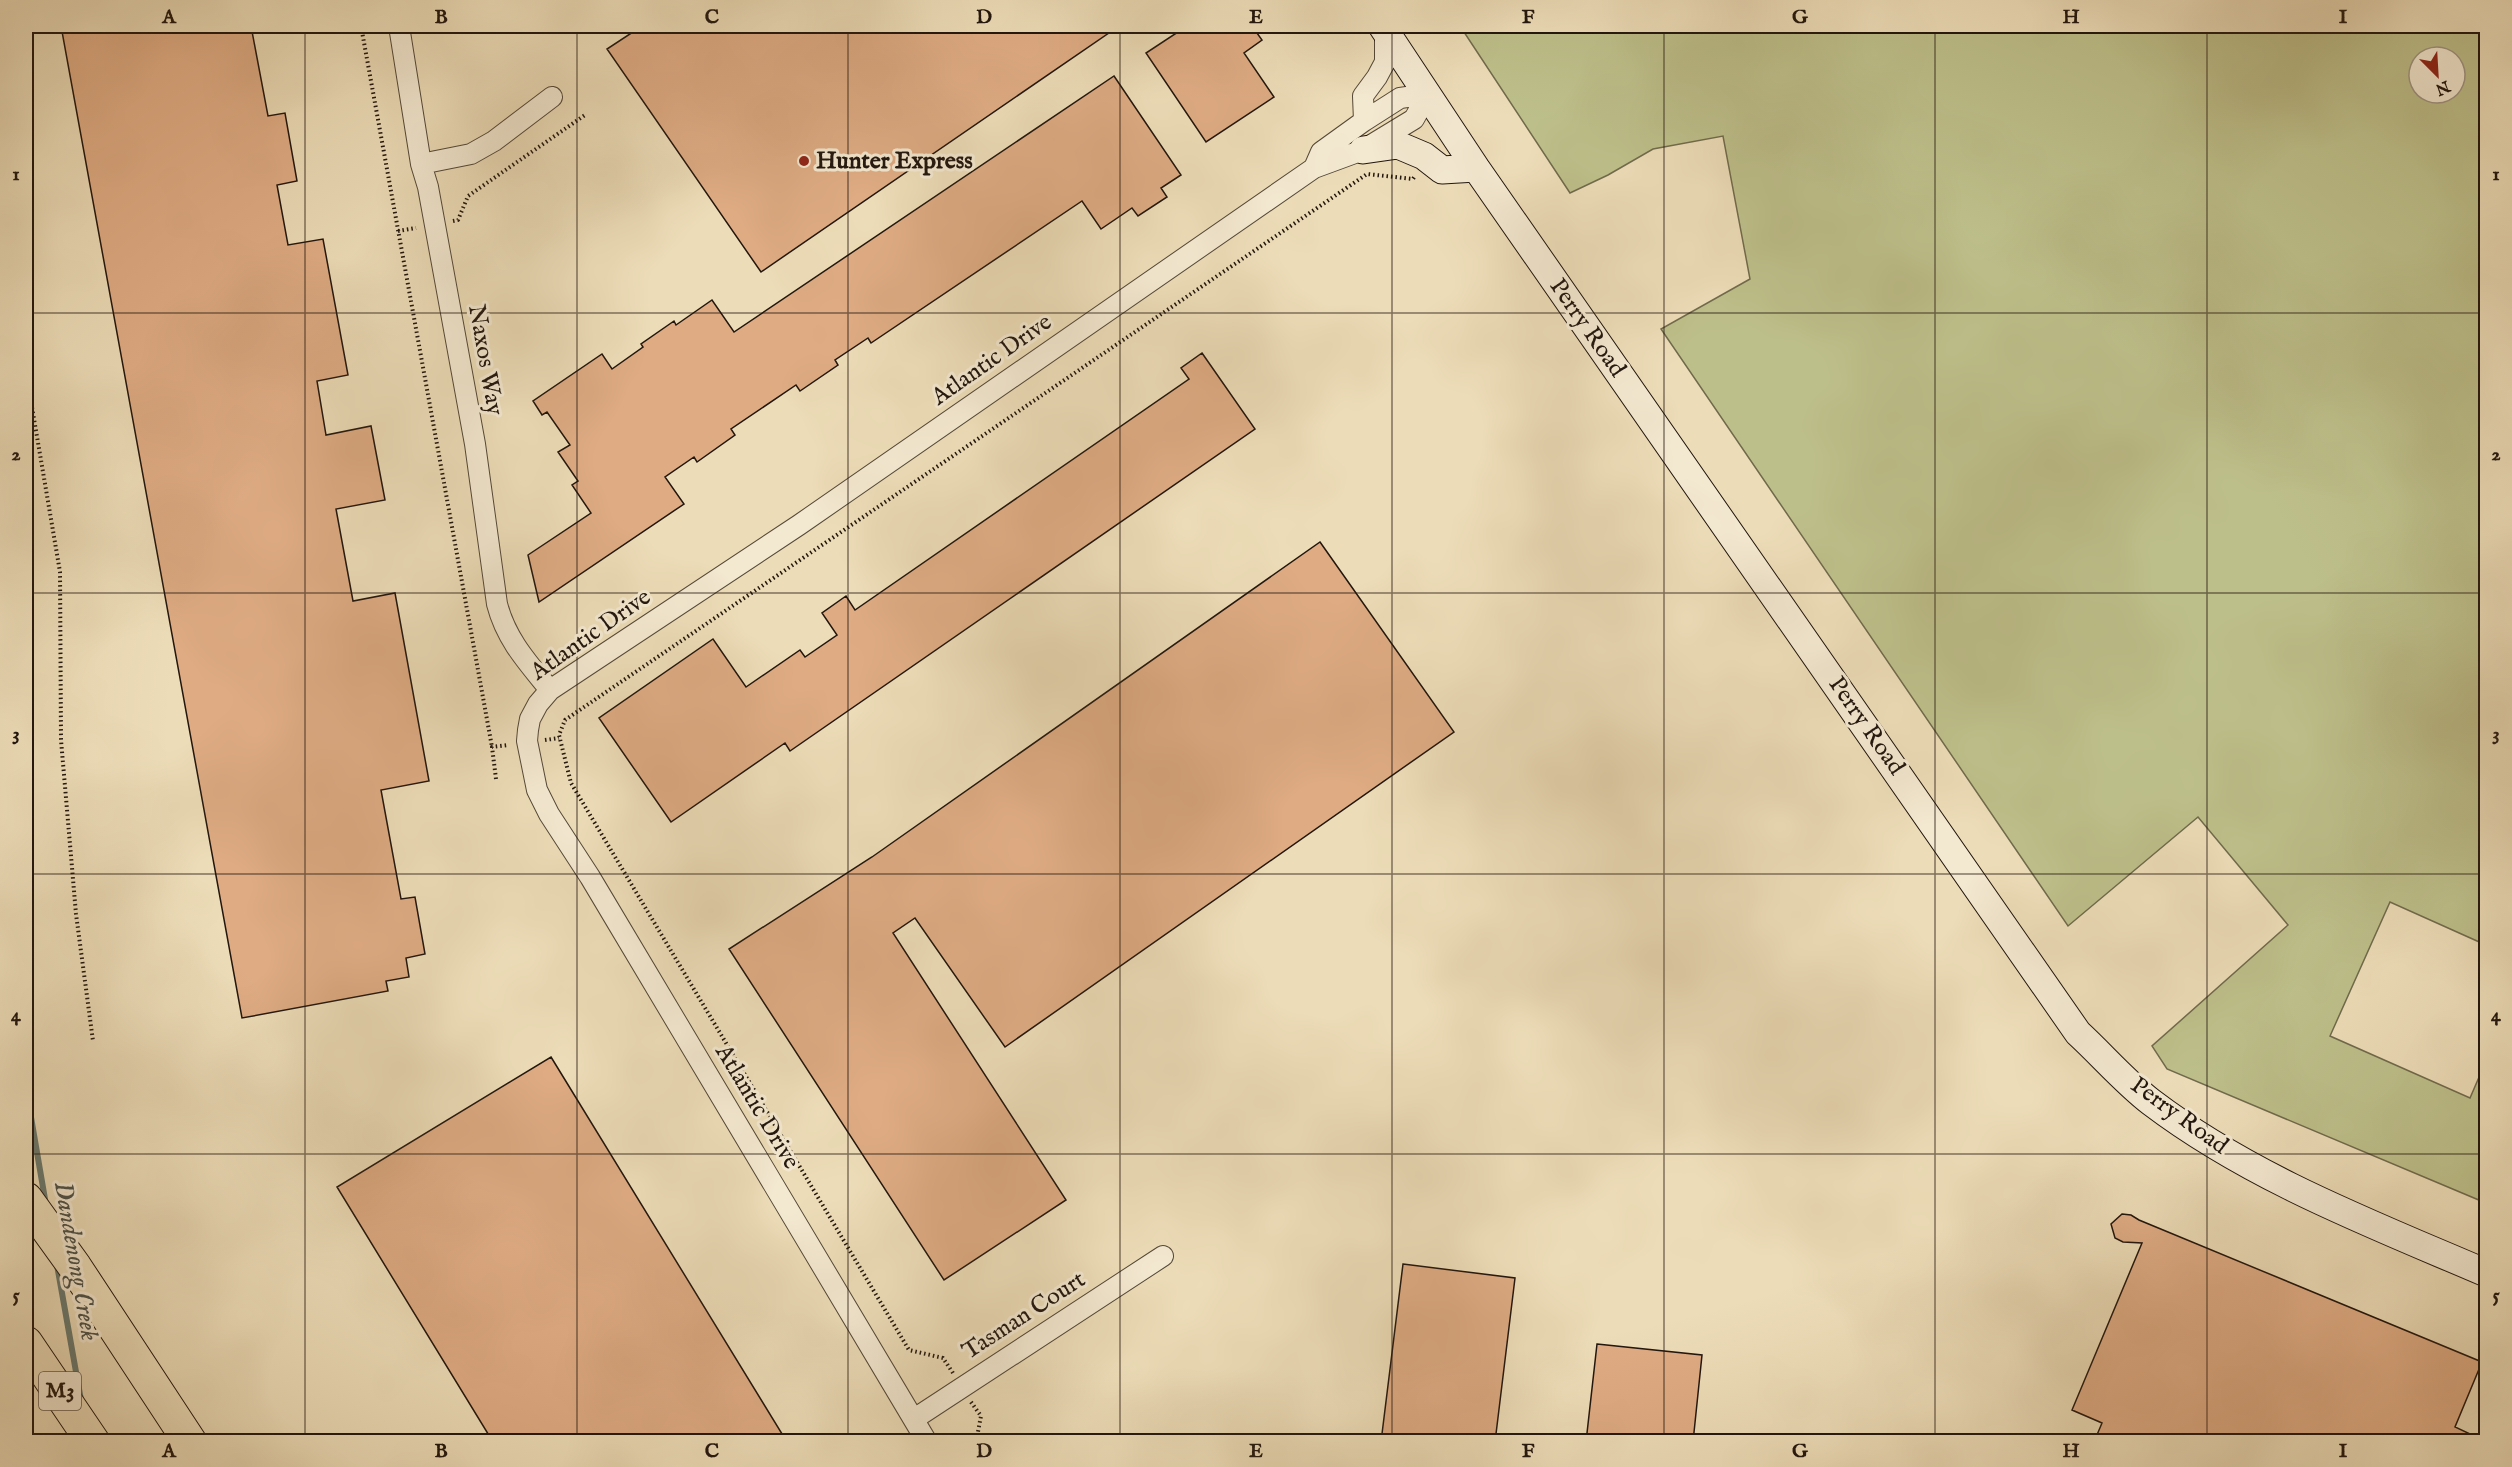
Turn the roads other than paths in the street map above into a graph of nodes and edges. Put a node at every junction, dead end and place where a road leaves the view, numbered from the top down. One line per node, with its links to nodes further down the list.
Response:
1 (399, 26): 7 (street, Naxos Way)
2 (1384, 28): 3 (main road, Perry Road); 5 (street)
3 (1428, 94): 5 (street, Atlantic Drive); 6 (street, Atlantic Drive); 9 (main road, Perry Road)
4 (552, 97): 7 (street)
5 (1364, 121): 8 (street, Atlantic Drive)
6 (1363, 150): 8 (street, Atlantic Drive); 9 (main road)
7 (421, 164): 10 (street, Naxos Way)
8 (1314, 168): 10 (street, Atlantic Drive)
9 (1476, 168): 13 (main road, Perry Road)
10 (550, 690): 15 (street, Atlantic Drive)
11 (26, 1199): 17 (highway)
12 (1163, 1256): 15 (street, Tasman Court)
13 (2487, 1273)
14 (26, 1343): 16 (highway, M3)
15 (914, 1419): 18 (street, Atlantic Drive)
16 (93, 1442)
17 (190, 1442)
18 (927, 1442)

